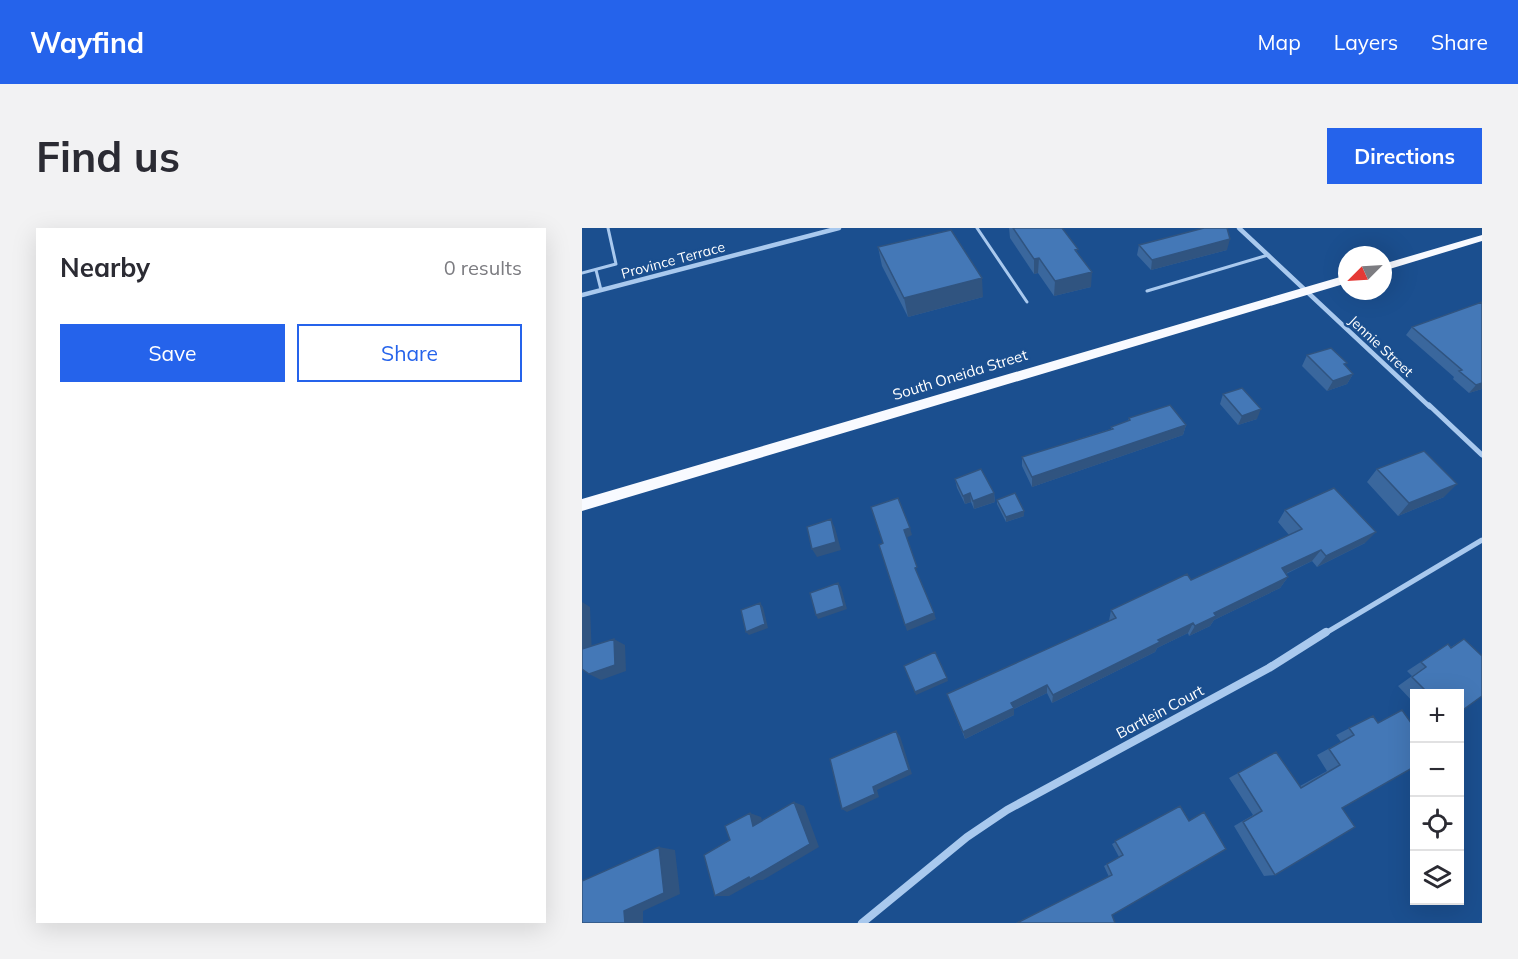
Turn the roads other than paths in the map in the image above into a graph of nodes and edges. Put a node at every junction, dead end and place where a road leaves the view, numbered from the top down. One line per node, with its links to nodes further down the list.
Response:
1 (608, 228): 8 (lane)
2 (839, 228): 11 (street, Province Terrace)
3 (977, 228): 15 (lane)
4 (1239, 228): 6 (street, Jennie Street)
5 (1482, 238): 7 (highway)
6 (1268, 255): 12 (lane); 13 (street, Jennie Street)
7 (1392, 265)
8 (596, 270): 9 (lane); 11 (lane)
9 (582, 273)
10 (1338, 282): 13 (highway, South Oneida Street)
11 (601, 290): 14 (street, Province Terrace)
12 (1147, 291)
13 (1306, 291): 16 (street, Jennie Street); 17 (highway, South Oneida Street)
14 (582, 295)
15 (1027, 302)
16 (1482, 455)
17 (582, 505)
18 (1482, 540): 19 (street, Bartlein Court)
19 (862, 923)

